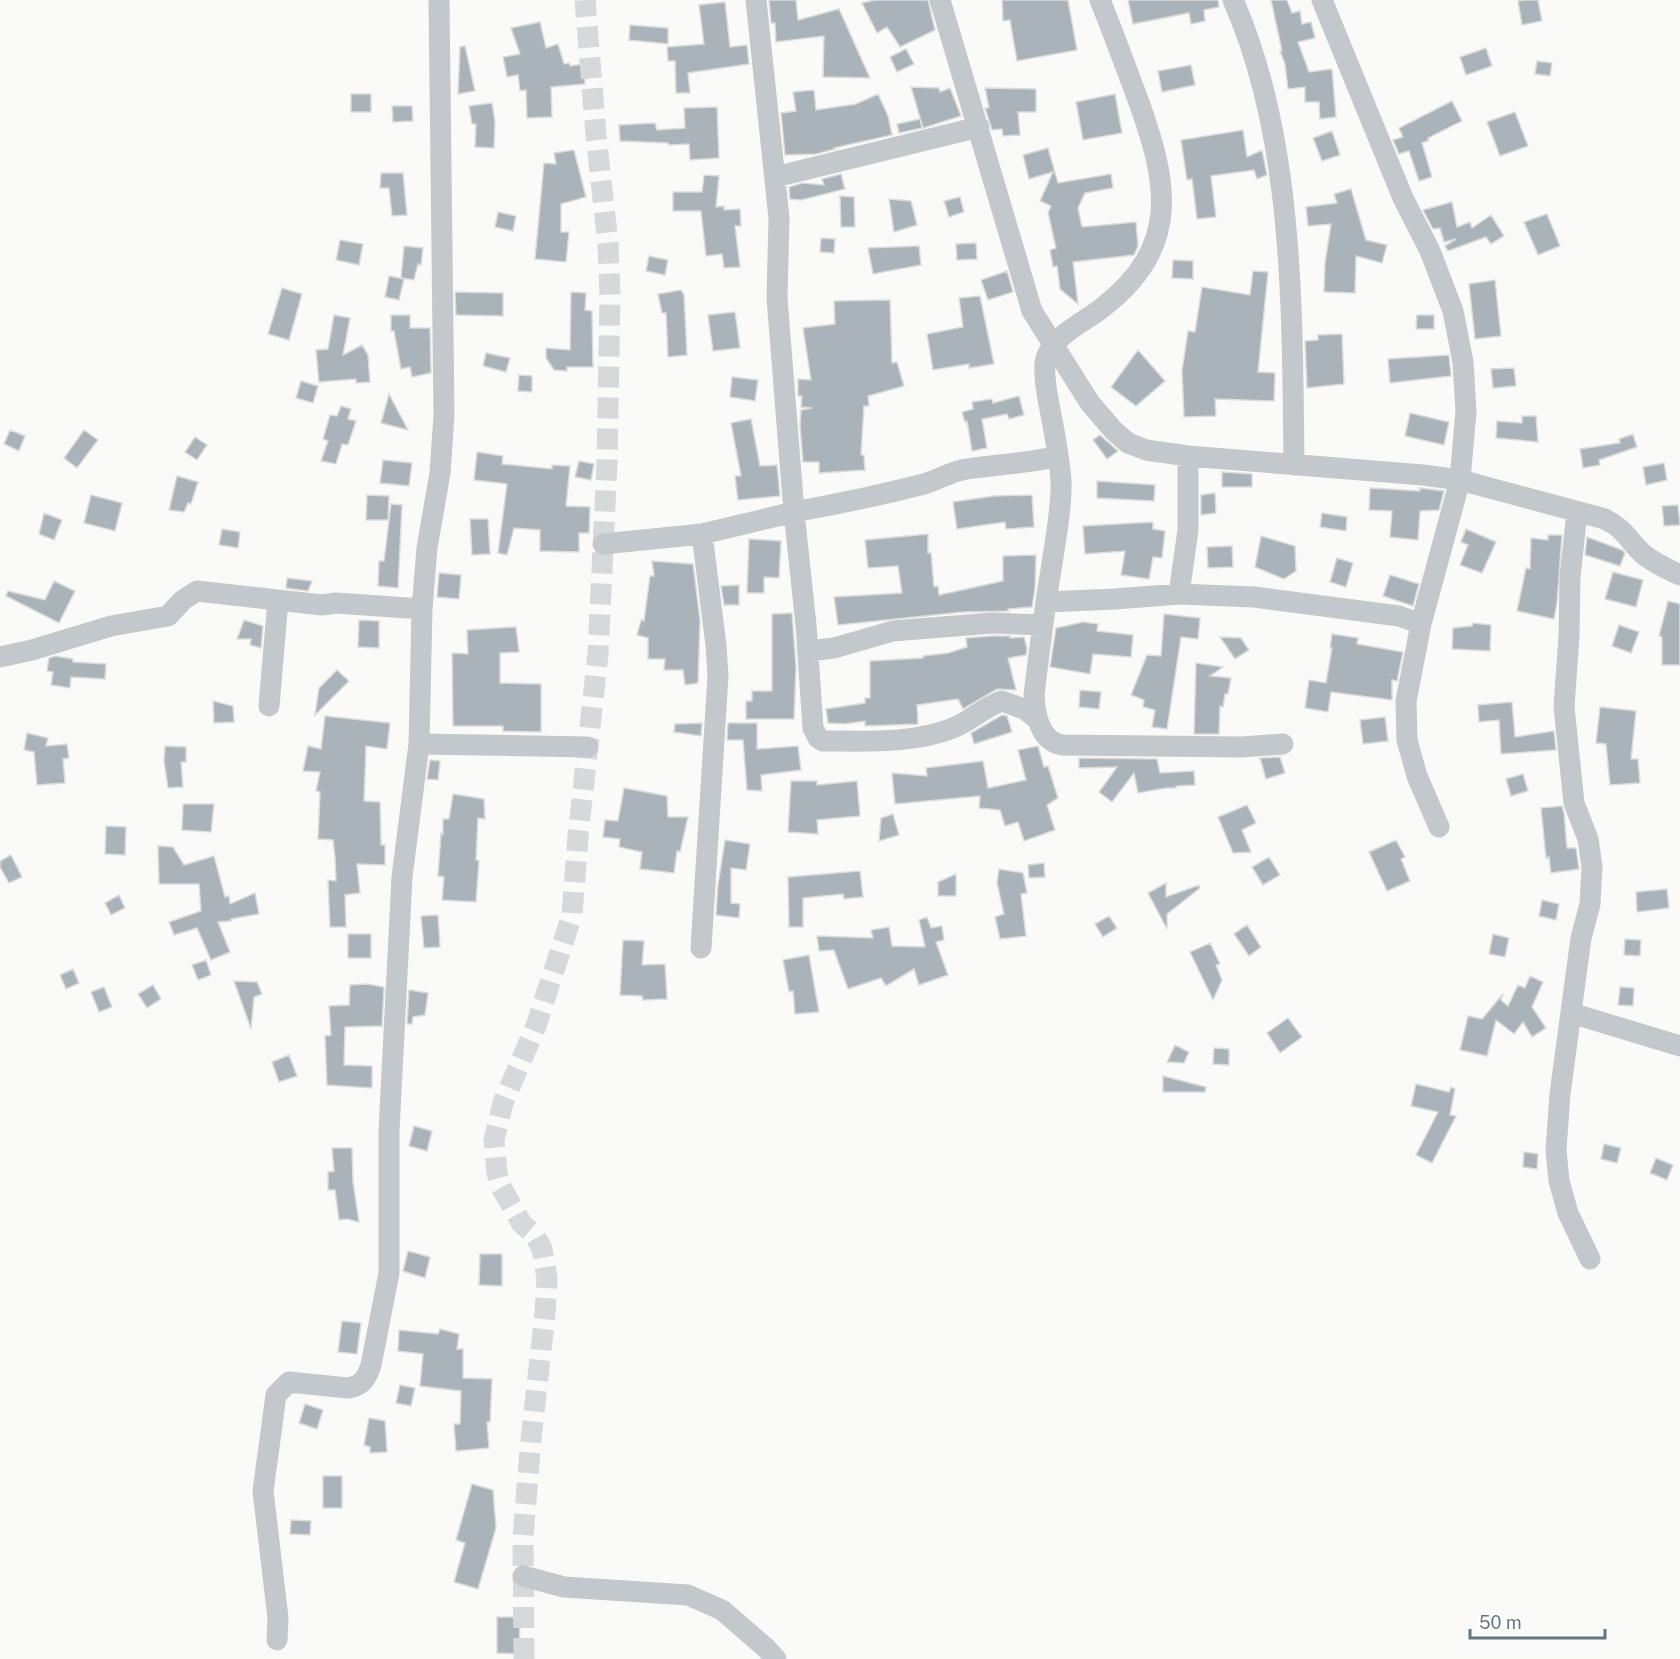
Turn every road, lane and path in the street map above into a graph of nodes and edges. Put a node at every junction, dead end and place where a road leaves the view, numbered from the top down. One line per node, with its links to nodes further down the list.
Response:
1 (439, 0): 22 (street)
2 (756, 0): 8 (street)
3 (940, 0): 7 (street)
4 (1100, 0): 9 (street)
5 (1233, 0): 12 (street)
6 (1322, 0): 13 (street)
7 (979, 128): 8 (street); 9 (street)
8 (775, 177): 14 (street)
9 (1052, 345): 10 (street); 11 (street)
10 (1058, 456): 14 (street); 21 (street)
11 (1188, 456): 12 (street); 19 (street)
12 (1294, 465): 13 (street)
13 (1460, 480): 15 (street); 23 (street)
14 (794, 512): 16 (street); 25 (street)
15 (1577, 512): 18 (street); 34 (street)
16 (702, 534): 17 (street); 33 (street)
17 (603, 544)
18 (1680, 575)
19 (1179, 594): 21 (street); 23 (street)
20 (278, 600): 22 (street); 26 (street); 27 (street)
21 (1046, 602): 24 (street)
22 (422, 609): 29 (street)
23 (1421, 624): 32 (street)
24 (1042, 625): 25 (street); 28 (street)
25 (808, 651): 28 (street)
26 (0, 657)
27 (269, 706)
28 (1037, 719): 30 (street)
29 (419, 744): 31 (street); 38 (street)
30 (1283, 744)
31 (588, 747)
32 (1439, 827)
33 (701, 948)
34 (1571, 1013): 35 (street); 36 (street)
35 (1680, 1046)
36 (1590, 1259)
37 (523, 1576): 39 (street)
38 (277, 1641)
39 (776, 1659)

